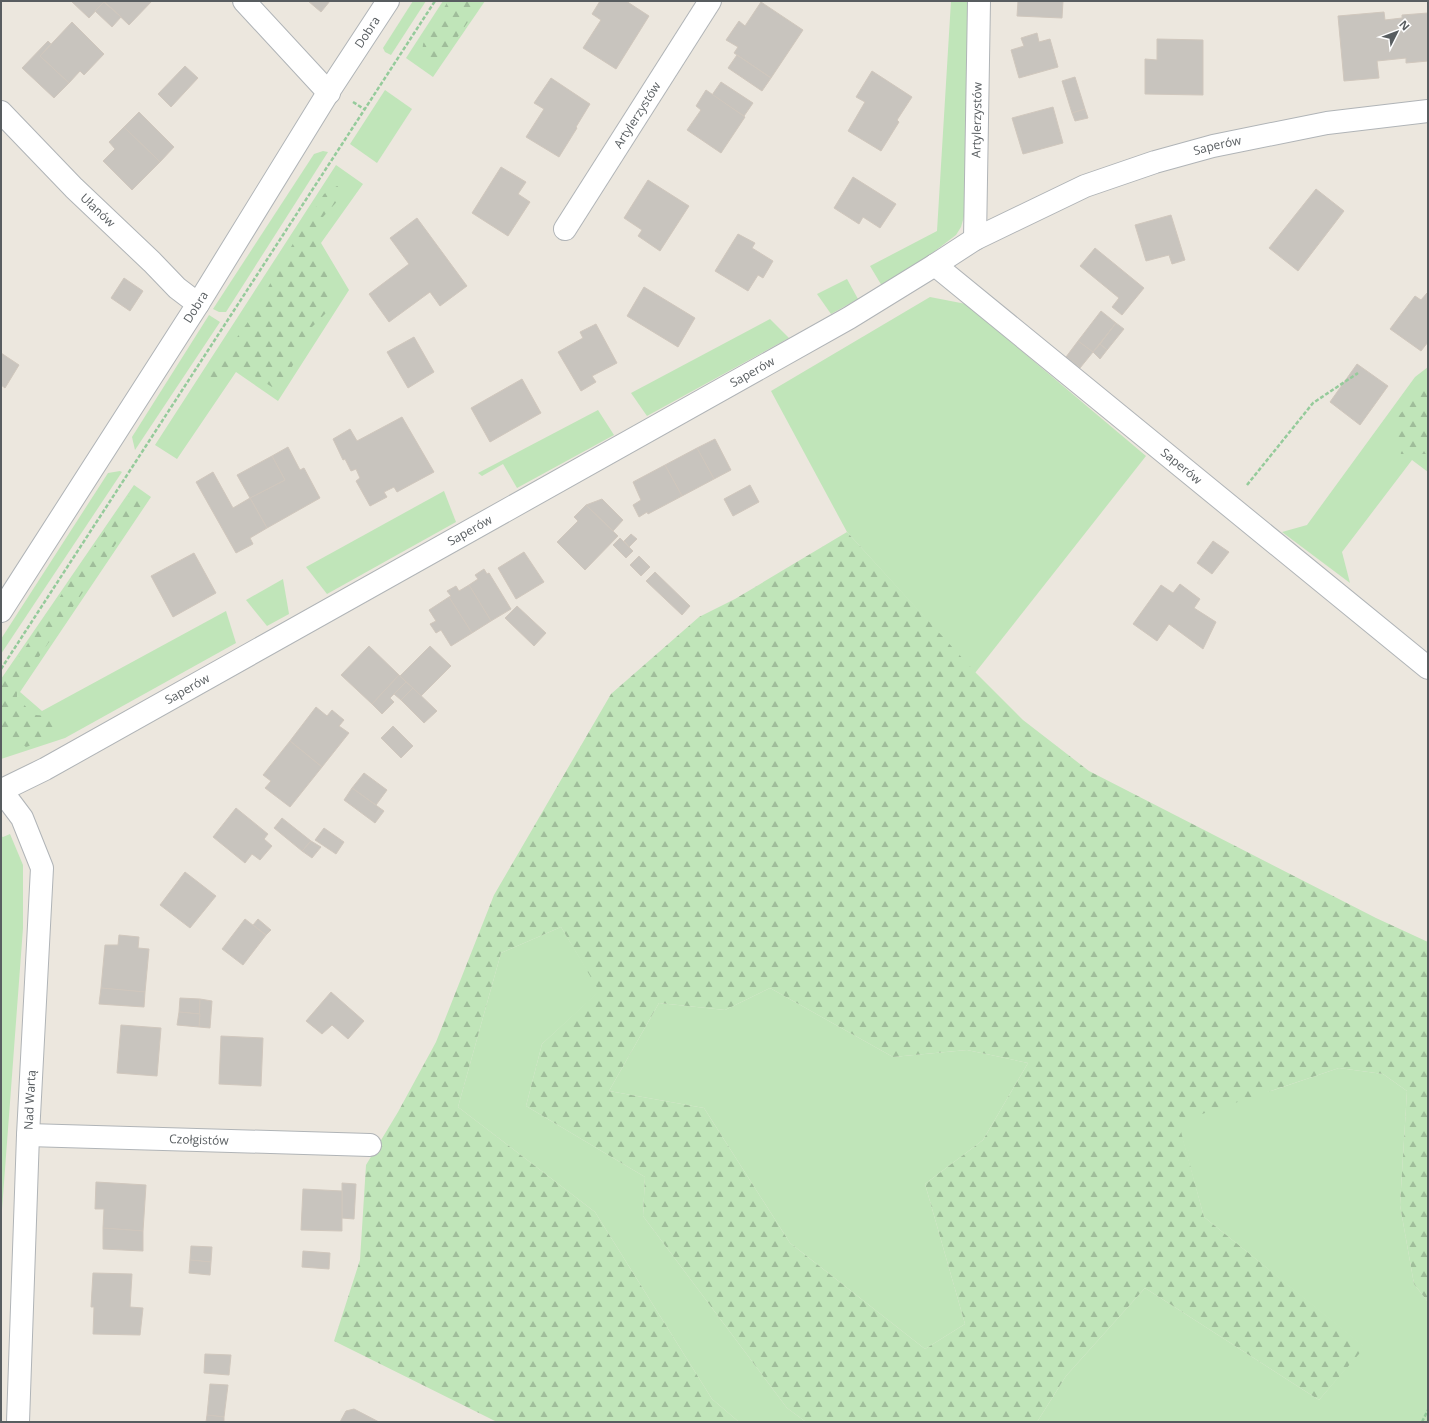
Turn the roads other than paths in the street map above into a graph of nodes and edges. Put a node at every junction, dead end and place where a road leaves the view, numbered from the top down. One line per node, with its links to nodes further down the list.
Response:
1 (244, 1): 5 (street)
2 (388, 1): 5 (street, Dobra)
3 (710, 1): 8 (street, Artylerzystów)
4 (979, 1): 9 (street, Artylerzystów)
5 (329, 93): 11 (street, Dobra)
6 (1428, 111): 9 (street, Saperów)
7 (1, 112): 11 (street, Ułanów)
8 (564, 229)
9 (975, 239): 10 (street, Saperów)
10 (935, 265): 13 (street, Saperów); 14 (street, Saperów)
11 (198, 304): 12 (street, Dobra)
12 (1, 611)
13 (1428, 668)
14 (2, 790): 15 (street, Nad Wartą)
15 (28, 1135): 16 (street, Czołgistów); 17 (street, Nad Wartą)
16 (370, 1145)
17 (18, 1422)

